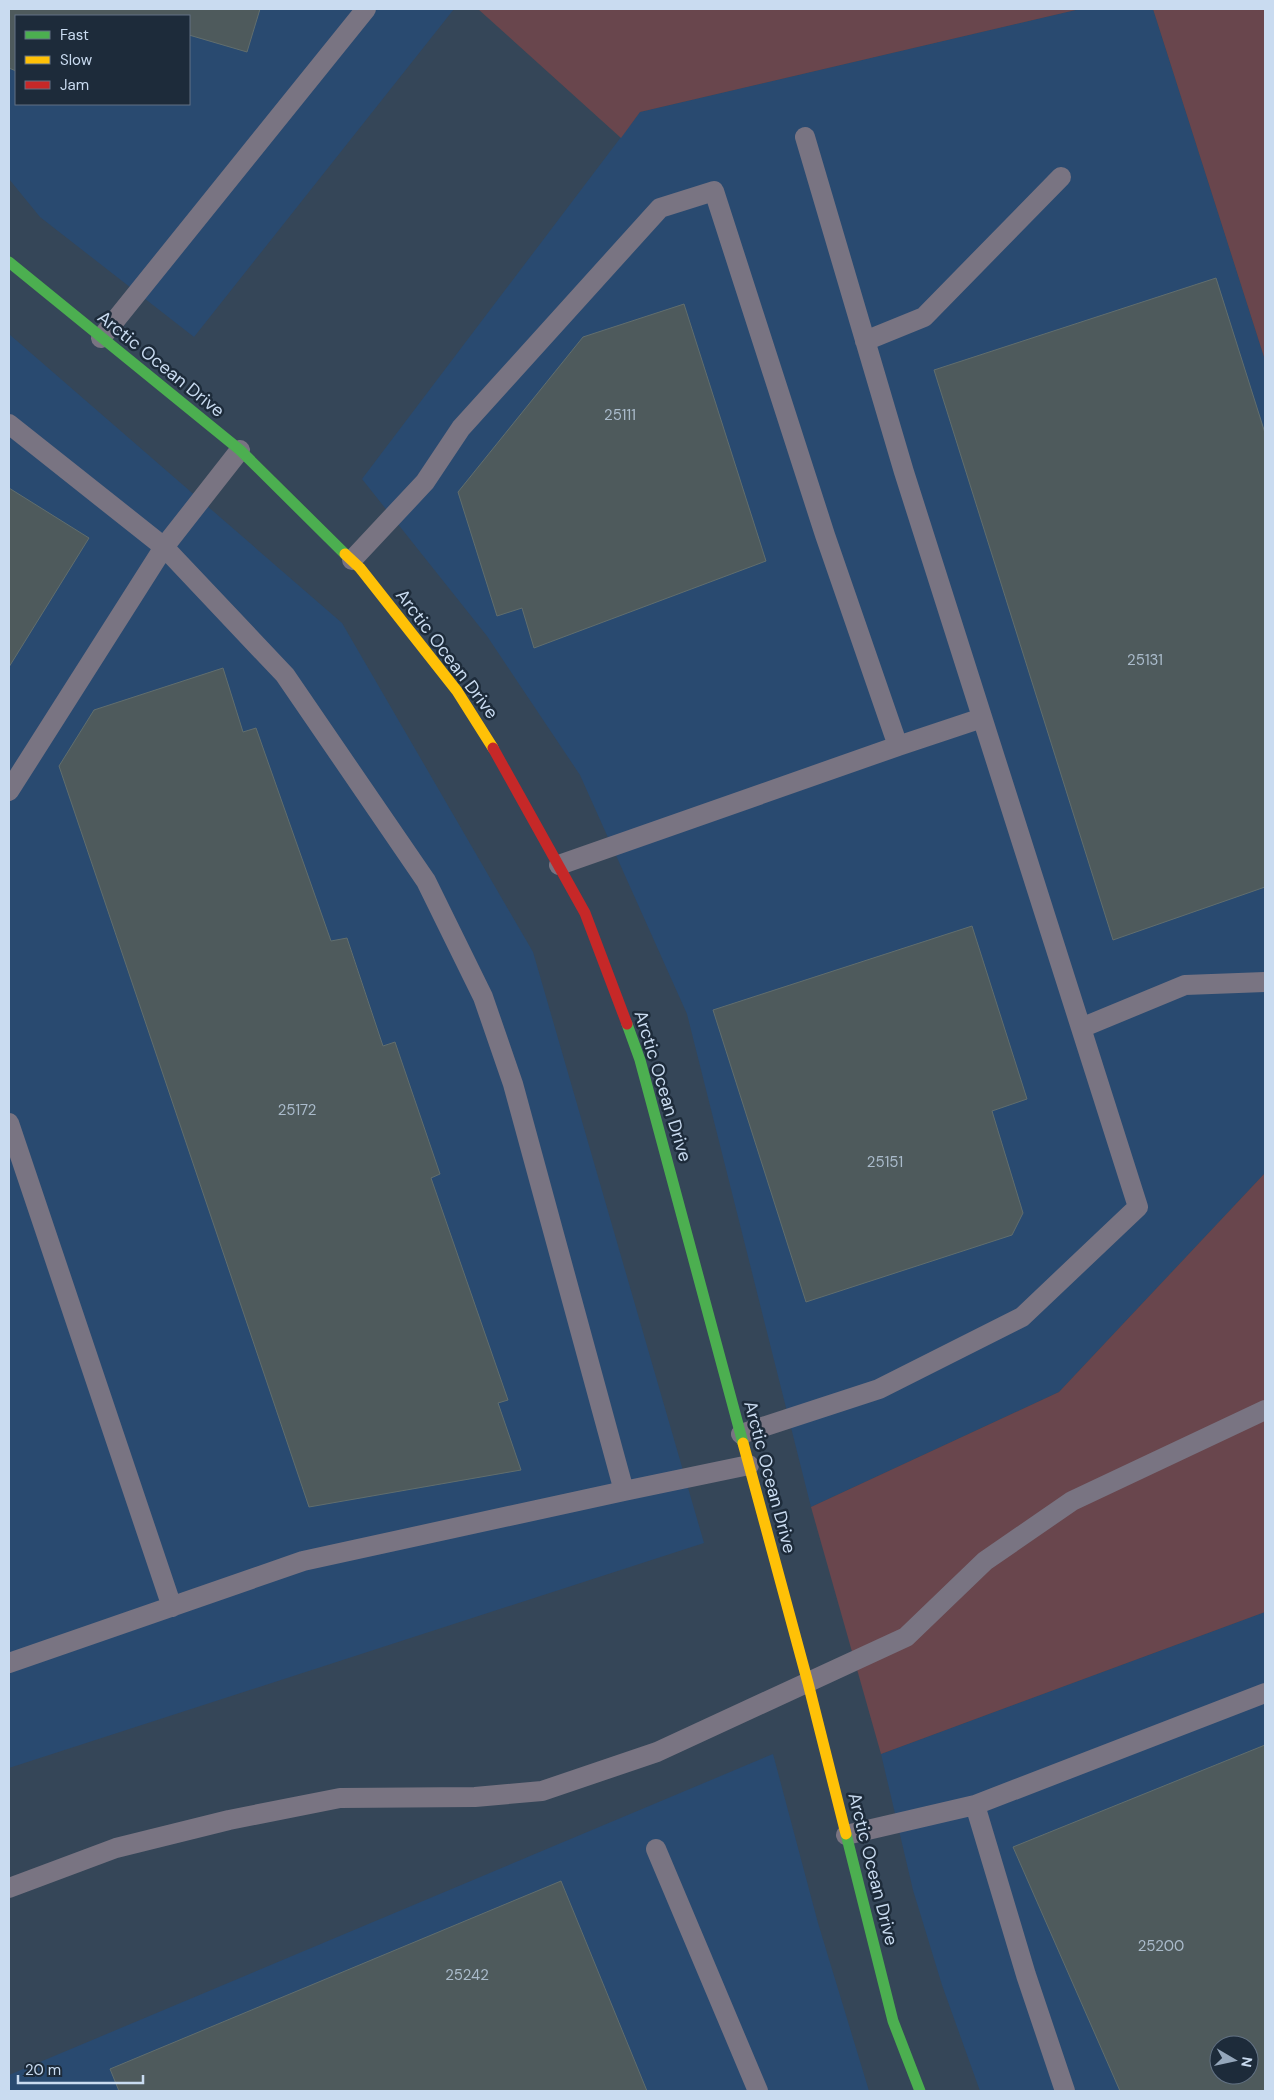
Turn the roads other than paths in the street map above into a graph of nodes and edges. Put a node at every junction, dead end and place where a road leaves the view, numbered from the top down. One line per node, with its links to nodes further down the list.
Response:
1 (366, 9): 5 (lane)
2 (805, 137): 6 (lane)
3 (1061, 177): 6 (lane)
4 (9, 262): 5 (street, Arctic Ocean Drive)
5 (101, 338): 8 (street, Arctic Ocean Drive)
6 (865, 340): 11 (lane)
7 (9, 424): 9 (lane)
8 (240, 450): 9 (lane); 10 (street, Arctic Ocean Drive)
9 (164, 547): 13 (lane); 21 (lane)
10 (352, 560): 12 (lane); 14 (street, Arctic Ocean Drive)
11 (982, 718): 12 (lane); 16 (lane)
12 (898, 746): 14 (lane)
13 (9, 791)
14 (559, 865): 19 (street, Arctic Ocean Drive)
15 (1265, 982): 16 (lane)
16 (1081, 1028): 19 (lane)
17 (9, 1123): 22 (lane)
18 (1265, 1410): 24 (lane)
19 (741, 1434): 20 (street, Arctic Ocean Drive)
20 (749, 1465): 21 (lane); 24 (street, Arctic Ocean Drive)
21 (624, 1491): 22 (lane)
22 (172, 1607): 23 (lane)
23 (9, 1664)
24 (808, 1683): 27 (street, Arctic Ocean Drive); 29 (lane)
25 (1265, 1694): 26 (lane)
26 (975, 1805): 27 (lane); 32 (lane)
27 (846, 1835): 31 (street, Arctic Ocean Drive)
28 (656, 1848): 30 (lane)
29 (9, 1888)
30 (758, 2091)
31 (920, 2091)
32 (1065, 2091)

